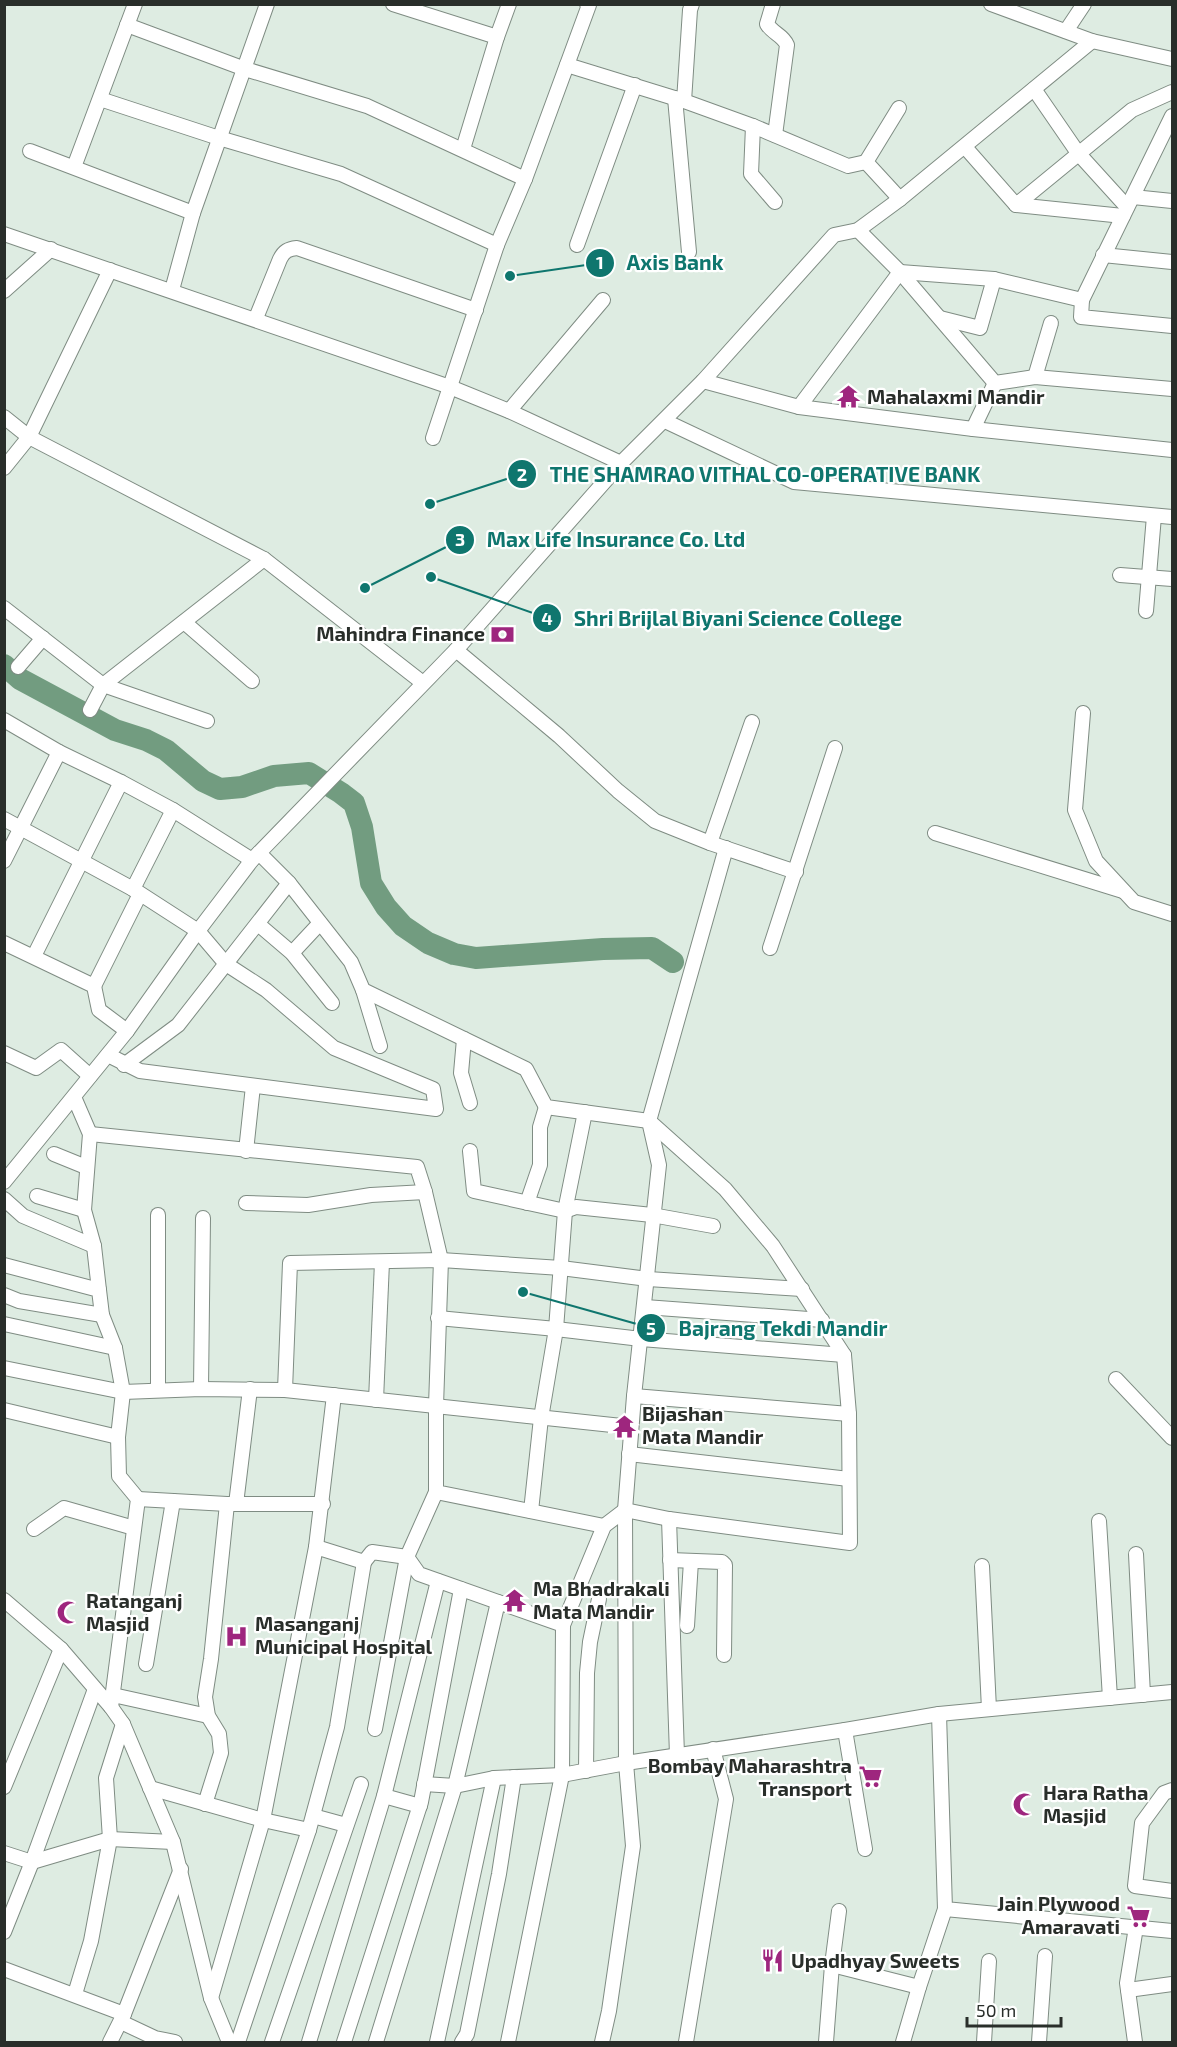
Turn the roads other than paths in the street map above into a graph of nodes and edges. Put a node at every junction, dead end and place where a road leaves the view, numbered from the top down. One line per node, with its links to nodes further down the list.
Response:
1 (135, 4): 10 (street)
2 (267, 4): 16 (street)
3 (393, 4): 12 (street)
4 (508, 4): 12 (street)
5 (587, 4): 15 (street)
6 (692, 4): 21 (street)
7 (773, 4): 25 (street)
8 (1084, 4): 11 (street)
9 (995, 5): 11 (street)
10 (127, 25): 16 (street); 20 (street)
11 (1066, 32): 13 (street)
12 (497, 37): 28 (street)
13 (1092, 41): 14 (street); 18 (street)
14 (1173, 59)
15 (567, 64): 17 (street); 33 (street)
16 (245, 69): 26 (street); 28 (street)
17 (635, 85): 21 (street); 43 (street)
18 (1034, 89): 27 (street); 30 (street)
19 (1173, 92): 30 (street)
20 (100, 99): 26 (street); 32 (street)
21 (680, 100): 24 (street); 45 (street)
22 (898, 108): 31 (street)
23 (1173, 116): 38 (street)
24 (753, 126): 25 (street); 36 (street)
25 (776, 135): 31 (street)
26 (219, 138): 39 (street); 42 (street)
27 (965, 147): 34 (street); 37 (street)
28 (463, 149): 33 (street)
29 (30, 151): 32 (street)
30 (1078, 153): 37 (street); 38 (street)
31 (866, 162): 34 (street)
32 (74, 167): 39 (street)
33 (525, 179): 42 (street)
34 (900, 199): 40 (street)
35 (1173, 201): 38 (street)
36 (775, 202)
37 (1016, 205): 38 (street)
38 (1128, 206): 46 (street)
39 (193, 213): 51 (street)
40 (858, 230): 49 (street); 61 (street)
41 (4, 234): 44 (street)
42 (497, 245): 55 (street)
43 (577, 245)
44 (51, 249): 48 (street); 52 (street)
45 (689, 252)
46 (1103, 255): 47 (street); 54 (street)
47 (1173, 262)
48 (110, 270): 51 (street); 70 (street)
49 (900, 272): 50 (street); 57 (street); 65 (street)
50 (994, 279): 54 (street); 57 (street)
51 (172, 290): 56 (street)
52 (4, 291)
53 (603, 300): 66 (street)
54 (1082, 300): 59 (street)
55 (476, 310): 56 (street); 63 (street)
56 (256, 318): 63 (street)
57 (940, 318): 62 (street)
58 (1051, 323): 60 (street)
59 (1173, 326)
60 (1035, 377): 62 (street); 64 (street)
61 (704, 381): 65 (street); 68 (street)
62 (995, 382): 69 (street)
63 (450, 387): 66 (street); 71 (street)
64 (1173, 389)
65 (799, 407): 69 (street)
66 (509, 411): 73 (street)
67 (4, 417): 70 (street)
68 (665, 421): 73 (street); 75 (street)
69 (974, 429): 72 (street)
70 (29, 437): 74 (street); 77 (street)
71 (433, 438)
72 (1173, 450)
73 (621, 463): 85 (street)
74 (4, 468)
75 (1154, 516): 76 (street); 79 (street)
76 (1173, 517)
77 (264, 559): 83 (street); 88 (street)
78 (1120, 575): 79 (street)
79 (1149, 577): 80 (street); 82 (street)
80 (1173, 579)
81 (4, 608): 84 (street)
82 (1146, 611)
83 (184, 622): 87 (street); 89 (street)
84 (43, 638): 86 (street); 89 (street)
85 (456, 651): 88 (street); 102 (street)
86 (18, 667)
87 (252, 681)
88 (423, 683): 104 (street)
89 (103, 685): 90 (street); 93 (street)
90 (90, 710)
91 (1083, 713): 110 (street)
92 (4, 720): 96 (street)
93 (207, 721)
94 (752, 722): 102 (street)
95 (835, 748): 107 (street)
96 (59, 752): 97 (street); 100 (street)
97 (121, 782): 98 (street); 106 (street)
98 (173, 810): 104 (street); 109 (street)
99 (4, 819): 100 (street)
100 (21, 829): 105 (street); 106 (street)
101 (935, 833): 110 (street)
102 (710, 843): 103 (street)
103 (726, 848): 107 (street); 135 (street)
104 (256, 857): 108 (street); 114 (street)
105 (4, 861)
106 (81, 862): 109 (street); 118 (street)
107 (796, 872): 116 (street)
108 (289, 884): 112 (street); 113 (street)
109 (136, 892): 114 (street); 120 (street)
110 (1125, 892): 111 (street)
111 (1173, 914)
112 (320, 923): 117 (street); 121 (street)
113 (258, 924): 117 (street); 119 (street)
114 (198, 931): 119 (street); 123 (street)
115 (4, 943): 118 (street)
116 (770, 948)
117 (292, 953): 122 (street)
118 (34, 956): 120 (street)
119 (226, 964): 128 (street); 130 (street)
120 (94, 986): 123 (street)
121 (363, 990): 124 (street); 125 (street)
122 (332, 1003)
123 (127, 1031): 127 (street)
124 (464, 1039): 132 (street); 133 (street)
125 (380, 1046)
126 (4, 1053): 129 (street)
127 (108, 1055): 128 (street); 129 (street)
128 (124, 1065): 130 (street)
129 (90, 1077): 131 (street)
130 (253, 1086): 137 (street)
131 (74, 1097): 136 (street); 141 (street)
132 (470, 1103)
133 (546, 1107): 134 (street); 146 (street)
134 (585, 1112): 135 (street); 148 (street)
135 (649, 1121): 150 (street); 159 (street)
136 (90, 1134): 137 (street); 140 (street)
137 (246, 1151): 142 (street)
138 (470, 1151): 146 (street)
139 (54, 1154): 140 (street)
140 (86, 1167): 147 (street)
141 (4, 1182)
142 (425, 1192): 145 (street); 154 (street)
143 (37, 1196): 147 (street)
144 (4, 1199): 153 (street)
145 (246, 1203)
146 (527, 1203): 148 (street)
147 (84, 1210): 153 (street)
148 (565, 1211): 150 (street); 157 (street)
149 (158, 1215): 175 (street)
150 (652, 1215): 152 (street); 158 (street)
151 (203, 1218): 173 (street)
152 (713, 1226)
153 (94, 1246): 160 (street)
154 (441, 1260): 155 (street); 157 (street); 164 (street)
155 (382, 1262): 176 (street); 180 (street)
156 (4, 1265): 160 (street)
157 (561, 1268): 158 (street); 167 (street)
158 (648, 1279): 159 (street); 162 (street)
159 (802, 1289): 165 (street)
160 (99, 1290): 163 (street)
161 (4, 1295): 163 (street)
162 (645, 1307): 165 (street); 168 (street)
163 (102, 1315): 169 (street)
164 (438, 1318): 167 (street); 181 (street)
165 (822, 1320): 170 (street)
166 (4, 1324): 169 (street)
167 (556, 1329): 168 (street); 184 (street)
168 (641, 1339): 170 (street); 179 (street)
169 (115, 1348): 177 (street)
170 (844, 1355): 183 (street)
171 (4, 1368): 177 (street)
172 (1116, 1378): 187 (street)
173 (201, 1389): 174 (street); 175 (street)
174 (250, 1389): 176 (street); 193 (street)
175 (158, 1390): 177 (street)
176 (285, 1390): 178 (street)
177 (123, 1392): 186 (street)
178 (334, 1395): 180 (street); 194 (street)
179 (634, 1395): 183 (street); 185 (street)
180 (376, 1400): 181 (street)
181 (436, 1406): 184 (street); 190 (street)
182 (4, 1410): 186 (street)
183 (849, 1414): 189 (street)
184 (541, 1418): 185 (street); 196 (street)
185 (631, 1427): 188 (street)
186 (118, 1437): 191 (street)
187 (1173, 1438)
188 (628, 1454): 189 (street); 195 (street)
189 (849, 1479): 197 (street)
190 (436, 1492): 196 (street); 204 (street)
191 (138, 1498): 192 (street); 200 (street)
192 (173, 1501): 193 (street); 218 (street)
193 (231, 1504): 194 (street); 226 (street)
194 (323, 1504): 202 (street)
195 (625, 1510): 197 (street); 199 (street); 232 (street)
196 (531, 1511): 199 (street)
197 (669, 1519): 205 (street)
198 (1099, 1521): 222 (street)
199 (604, 1526): 214 (street)
200 (134, 1528): 201 (street); 223 (street)
201 (34, 1529)
202 (316, 1547): 207 (street); 249 (street)
203 (1136, 1554): 221 (street)
204 (407, 1557): 207 (street); 209 (street); 228 (street)
205 (670, 1560): 206 (street); 231 (street)
206 (691, 1561): 215 (street); 217 (street)
207 (364, 1562): 246 (street)
208 (982, 1566): 224 (street)
209 (438, 1581): 210 (street); 243 (street)
210 (461, 1589): 213 (street); 238 (street)
211 (599, 1599): 233 (street)
212 (4, 1600): 216 (street)
213 (498, 1602): 214 (street); 239 (street)
214 (563, 1625): 234 (street)
215 (687, 1626)
216 (61, 1649): 219 (street); 240 (street)
217 (724, 1655)
218 (146, 1664)
219 (95, 1689): 223 (street); 255 (street)
220 (1173, 1692): 221 (street)
221 (1143, 1695): 222 (street)
222 (1110, 1698): 224 (street)
223 (112, 1701): 226 (street); 227 (street)
224 (989, 1709): 225 (street)
225 (939, 1714): 229 (street); 258 (street)
226 (208, 1716): 244 (street)
227 (123, 1724): 241 (street); 251 (street)
228 (375, 1729)
229 (845, 1730): 230 (street); 253 (street)
230 (713, 1749): 231 (street); 286 (street)
231 (677, 1755): 232 (street)
232 (626, 1763): 233 (street); 285 (street)
233 (586, 1771): 234 (street)
234 (562, 1775): 235 (street); 284 (street)
235 (514, 1777): 236 (street); 283 (street)
236 (494, 1778): 239 (street); 274 (street)
237 (361, 1784): 248 (street)
238 (424, 1784): 239 (street); 245 (street)
239 (455, 1786): 282 (street)
240 (4, 1787)
241 (150, 1788): 244 (street); 252 (street)
242 (1173, 1790): 257 (street)
243 (384, 1796): 245 (street); 247 (street)
244 (205, 1803): 249 (street)
245 (420, 1806): 281 (street)
246 (312, 1816): 248 (street); 250 (street)
247 (377, 1818): 248 (street); 280 (street)
248 (348, 1819): 279 (street)
249 (263, 1820): 250 (street); 271 (street)
250 (309, 1830): 278 (street)
251 (110, 1839): 252 (street); 255 (street); 270 (street)
252 (172, 1842): 256 (street)
253 (865, 1849)
254 (4, 1853): 255 (street)
255 (33, 1862): 262 (street)
256 (181, 1869): 271 (street); 272 (street)
257 (1173, 1891)
258 (945, 1909): 260 (street); 268 (street)
259 (839, 1911): 265 (street)
260 (1136, 1927): 261 (street); 269 (street)
261 (1173, 1931)
262 (4, 1932)
263 (1045, 1956): 289 (street)
264 (989, 1961): 288 (street)
265 (832, 1965): 268 (street); 275 (street)
266 (4, 1969): 270 (street)
267 (1173, 1984): 269 (street)
268 (919, 1987): 287 (street)
269 (1128, 1990): 290 (street)
270 (75, 1994): 272 (street)
271 (212, 1998): 277 (street)
272 (122, 2018): 273 (street); 276 (street)
273 (175, 2042)
274 (439, 2042)
275 (830, 2042)
276 (110, 2043)
277 (229, 2043)
278 (238, 2043)
279 (272, 2043)
280 (309, 2043)
281 (344, 2043)
282 (376, 2043)
283 (462, 2043)
284 (508, 2043)
285 (602, 2043)
286 (686, 2043)
287 (903, 2043)
288 (984, 2043)
289 (1039, 2043)
290 (1135, 2043)

